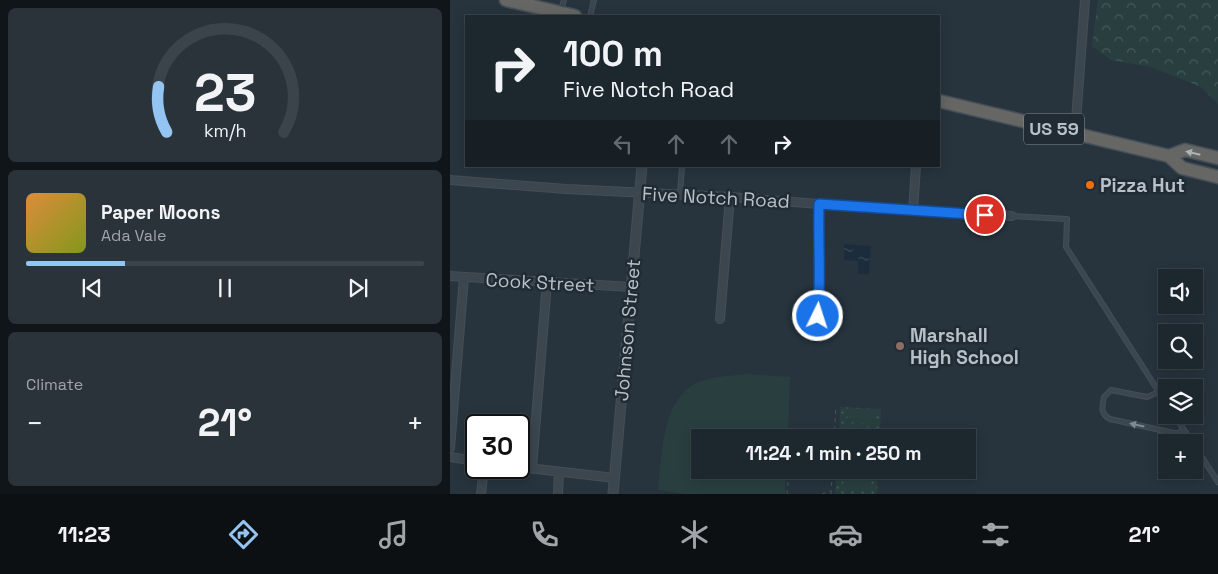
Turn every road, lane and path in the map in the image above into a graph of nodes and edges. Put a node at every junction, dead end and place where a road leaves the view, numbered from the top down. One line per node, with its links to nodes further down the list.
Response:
1 (506, 0): 5 (highway)
2 (564, 0): 6 (lane)
3 (594, 0): 7 (lane)
4 (1086, 0): 9 (street)
5 (542, 12): 6 (highway)
6 (567, 15)
7 (590, 15)
8 (940, 101): 9 (highway, US 59)
9 (1075, 134): 10 (highway, US 59)
10 (1169, 156): 11 (highway, US 59, one-way to 10); 15 (highway, US 59)
11 (1218, 158)
12 (642, 167): 17 (street, Johnson Street)
13 (682, 167): 18 (lane)
14 (916, 167): 21 (street)
15 (1218, 177)
16 (450, 180): 17 (street, Five Notch Road)
17 (639, 192): 18 (street, Five Notch Road); 26 (street, Johnson Street)
18 (680, 194): 19 (street, Five Notch Road)
19 (730, 197): 20 (street, Five Notch Road); 28 (street)
20 (819, 204): 21 (street, Five Notch Road); 27 (street)
21 (913, 211): 22 (street, Five Notch Road)
22 (1012, 216): 29 (lane)
23 (450, 276): 24 (street, Cook Street)
24 (464, 277): 25 (street, Cook Street); 36 (street)
25 (547, 282): 26 (street, Cook Street); 40 (street)
26 (631, 287): 42 (street, Johnson Street)
27 (818, 316)
28 (720, 319)
29 (1158, 390)
30 (1158, 393): 34 (lane, one-way to 30)
31 (836, 406): 33 (path)
32 (1180, 424): 34 (lane)
33 (835, 429)
34 (1184, 430): 35 (lane)
35 (1187, 434)
36 (450, 448)
37 (450, 458): 39 (street)
38 (1203, 459): 46 (lane)
39 (465, 460)
40 (532, 468): 41 (street)
41 (559, 472): 42 (street); 49 (street)
42 (615, 478): 50 (street, Johnson Street)
43 (483, 479): 48 (street)
44 (788, 479): 51 (path)
45 (832, 479): 47 (path)
46 (1218, 482)
47 (831, 493): 52 (path)
48 (482, 494)
49 (558, 494)
50 (613, 494)
51 (787, 494)
52 (822, 494)

